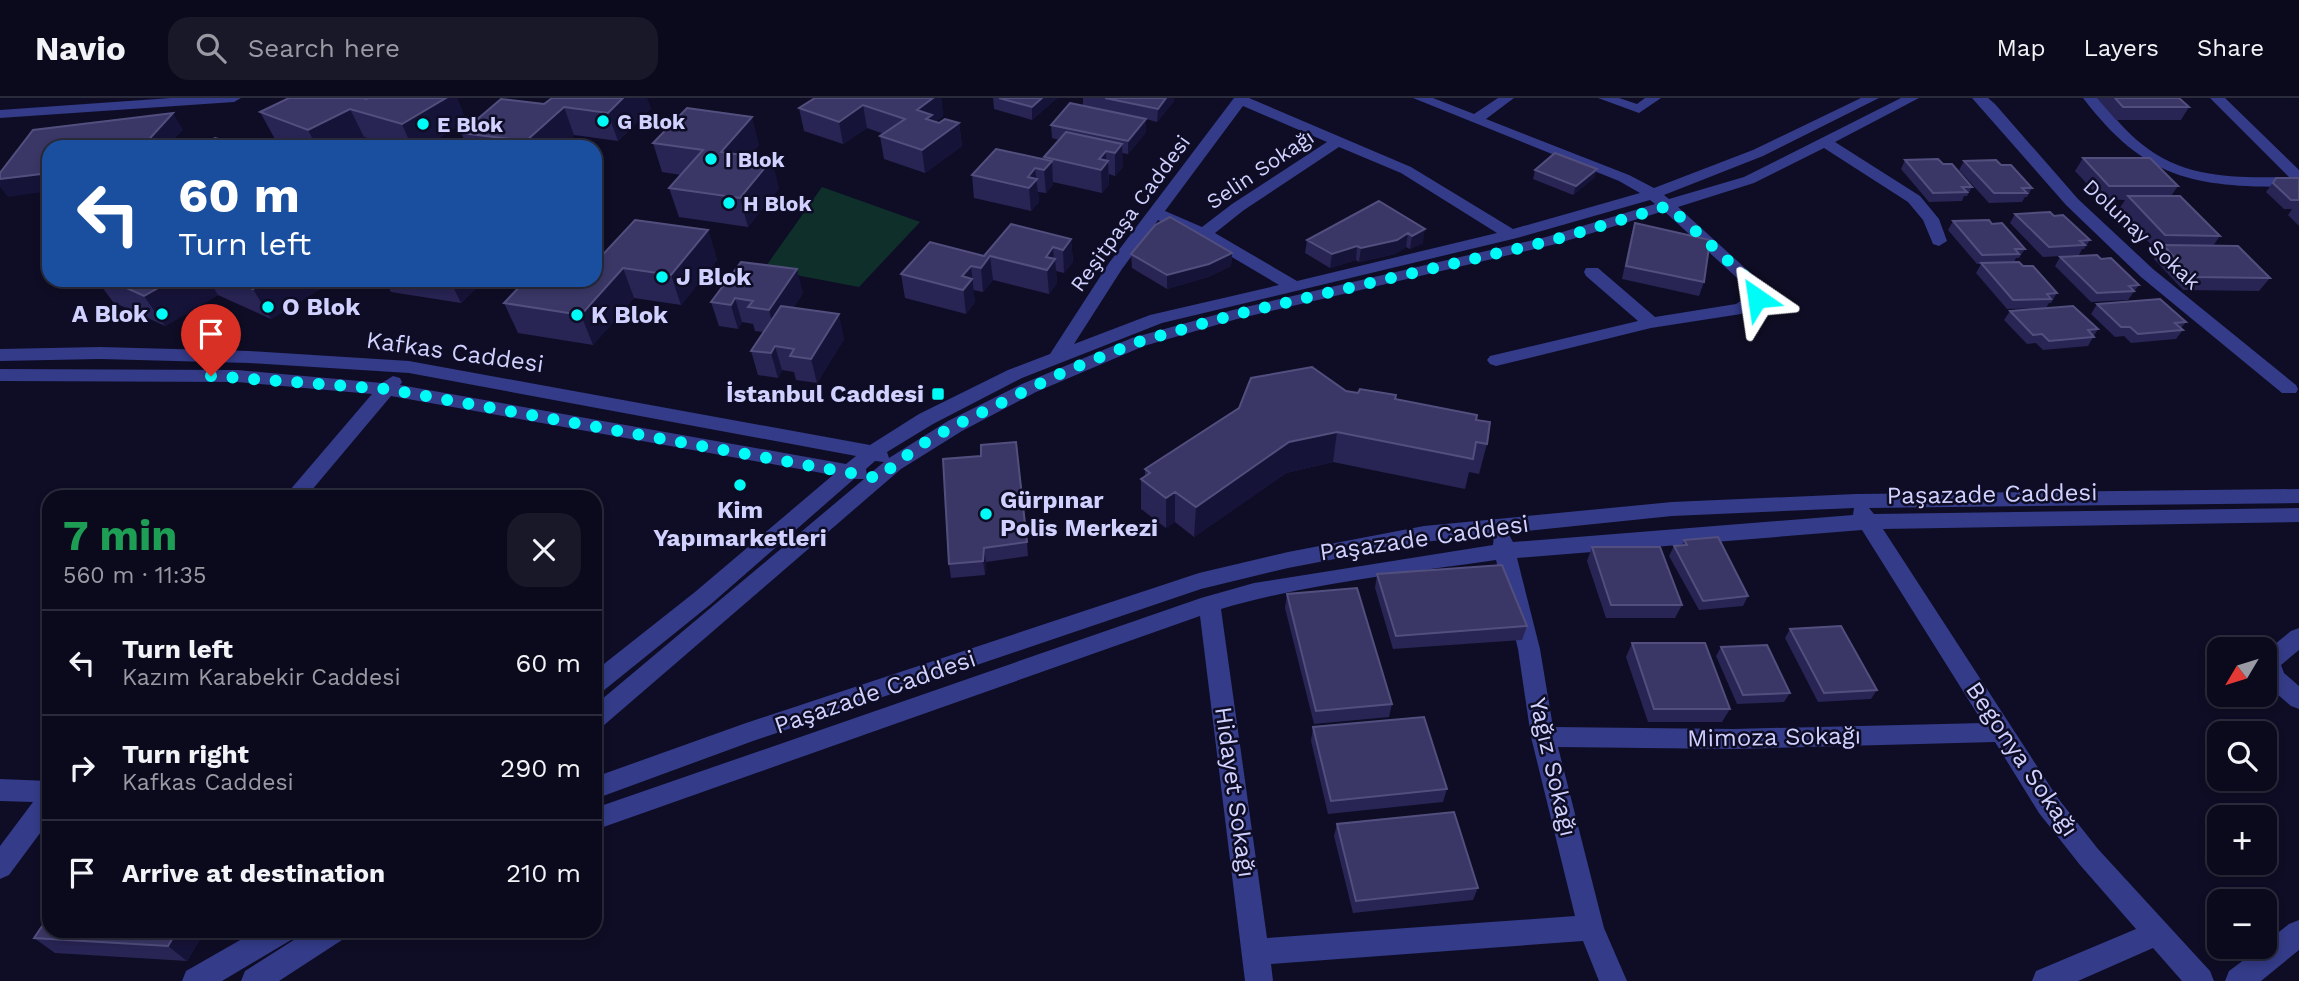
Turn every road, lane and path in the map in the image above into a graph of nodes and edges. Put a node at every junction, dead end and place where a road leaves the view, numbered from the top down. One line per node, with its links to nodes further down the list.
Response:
1 (234, 98): 12 (street)
2 (1420, 98): 13 (street)
3 (1507, 98): 13 (street)
4 (1605, 98): 5 (street)
5 (1654, 98)
6 (1872, 98): 17 (street)
7 (1912, 98): 15 (street)
8 (1979, 98): 32 (street, Dolunay Sokak)
9 (2090, 98): 16 (street)
10 (2217, 98): 16 (street)
11 (1241, 99): 14 (street); 19 (street, Reşitpaşa Caddesi)
12 (0, 114)
13 (1476, 119): 17 (street)
14 (1340, 140): 20 (street, Selin Sokağı); 21 (street)
15 (1824, 142): 18 (street); 22 (street)
16 (2299, 181)
17 (1653, 194): 18 (street); 21 (street)
18 (1668, 206): 25 (street); 28 (street)
19 (1157, 213): 20 (street); 28 (street, Reşitpaşa Caddesi)
20 (1204, 234): 24 (street)
21 (1511, 234): 24 (street)
22 (1939, 241)
23 (1592, 272): 25 (street)
24 (1292, 285): 28 (street)
25 (1651, 323): 27 (street)
26 (0, 355): 29 (street, Kafkas Caddesi)
27 (1496, 360)
28 (1063, 363): 33 (street); 35 (street)
29 (409, 367): 31 (street); 33 (street, Kafkas Caddesi)
30 (0, 375): 31 (street, Kafkas Caddesi)
31 (387, 389): 34 (street, Kafkas Caddesi); 36 (street)
32 (2296, 391)
33 (873, 452): 34 (street); 35 (street, Kafkas Caddesi)
34 (849, 471): 35 (street, Kafkas Caddesi); 44 (street)
35 (886, 471): 46 (street)
36 (300, 490)
37 (2299, 496): 38 (street, Paşazade Caddesi)
38 (1861, 511): 39 (street, Paşazade Caddesi); 40 (street, Paşazade Caddesi); 41 (street, Paşazade Caddesi); 47 (street, Begonya Sokağı)
39 (2299, 515)
40 (1500, 525): 41 (street, Yağız Sokağı); 49 (street, Paşazade Caddesi)
41 (1503, 551): 42 (street, Paşazade Caddesi); 48 (street, Yağız Sokağı)
42 (1209, 604): 53 (street, Paşazade Caddesi); 60 (street, Hidayet Sokağı)
43 (2299, 637): 45 (street)
44 (602, 678)
45 (2299, 699)
46 (602, 713)
47 (2004, 732): 48 (street, Mimoza Sokağı); 56 (street, Begonya Sokağı)
48 (1543, 737): 55 (street, Yağız Sokağı)
49 (602, 785)
50 (0, 790): 51 (street)
51 (42, 792)
52 (42, 810): 54 (street)
53 (602, 817)
54 (0, 867)
55 (1591, 928): 60 (street); 64 (street, Yağız Sokağı)
56 (2157, 933): 65 (street); 66 (street, Begonya Sokağı)
57 (2299, 933): 67 (street)
58 (269, 938): 61 (street)
59 (321, 938): 62 (street)
60 (1256, 952): 63 (street, Hidayet Sokağı)
61 (196, 981)
62 (255, 981)
63 (1259, 981)
64 (1612, 981)
65 (2046, 981)
66 (2200, 981)
67 (2239, 981)

